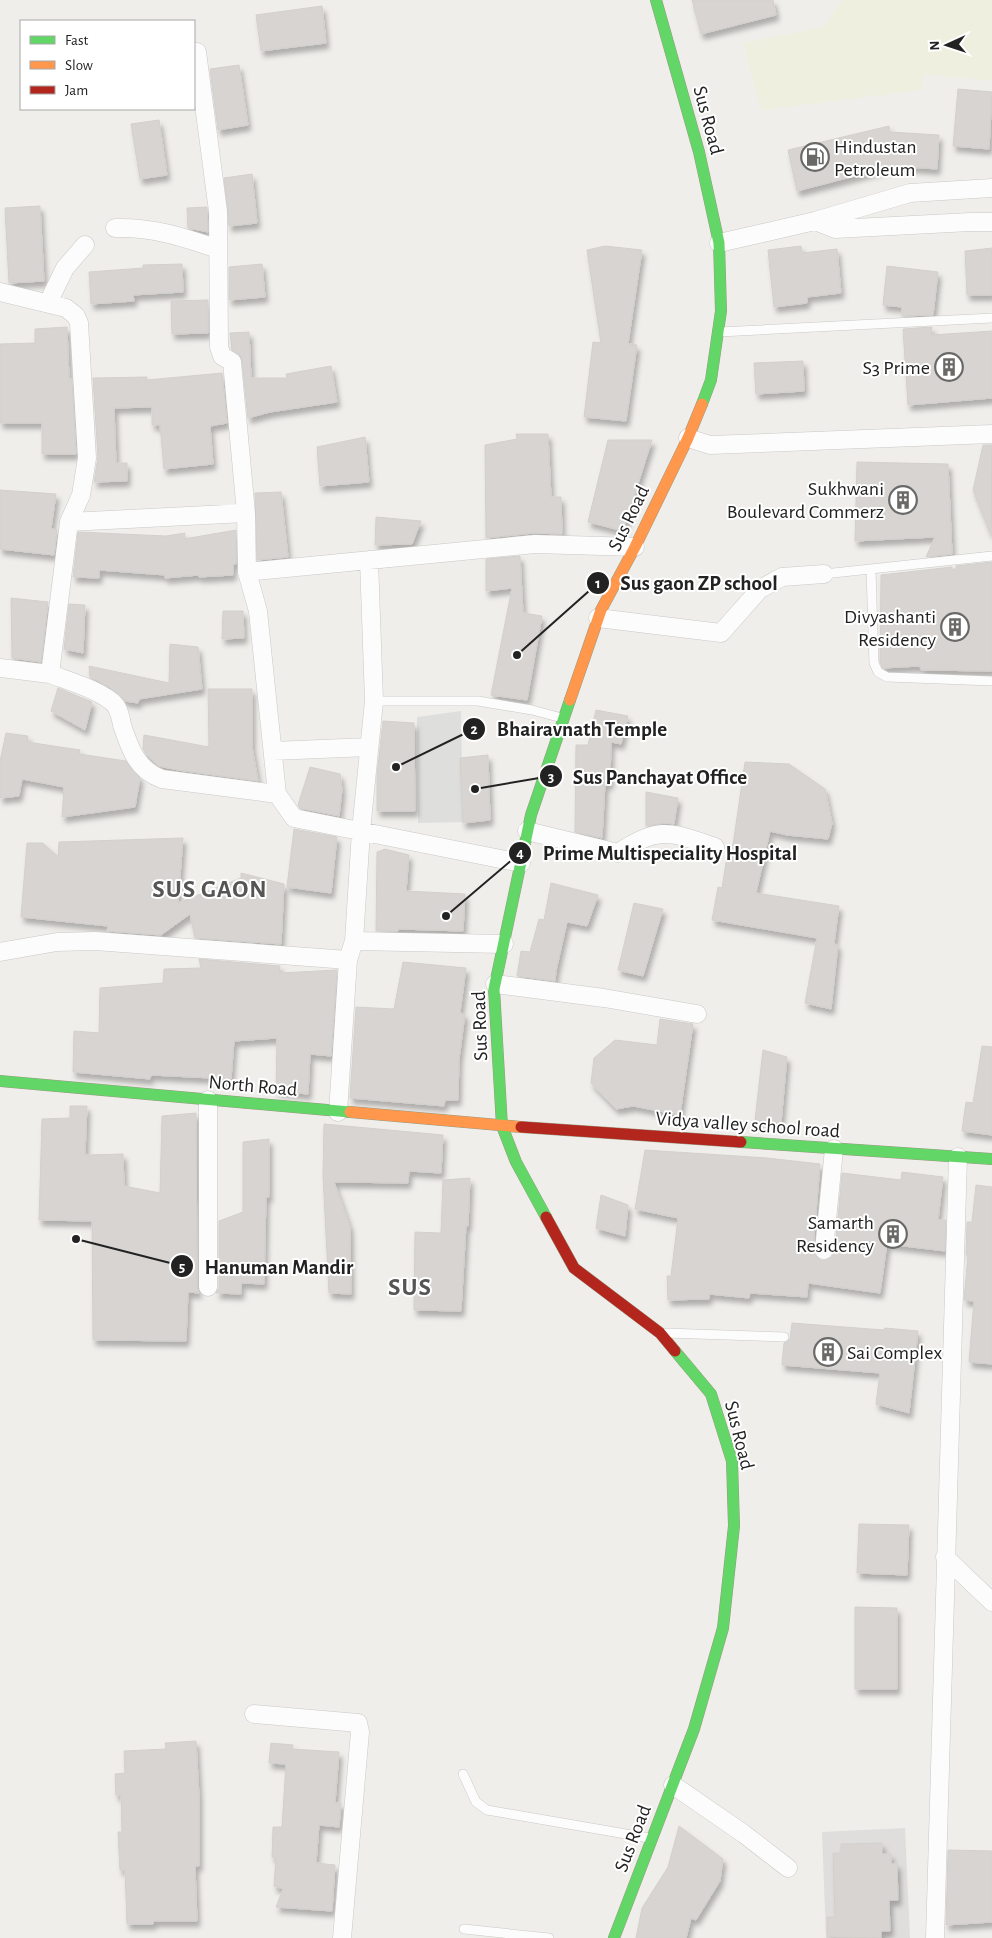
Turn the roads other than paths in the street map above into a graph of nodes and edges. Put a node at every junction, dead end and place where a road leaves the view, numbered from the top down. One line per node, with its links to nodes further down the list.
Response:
1 (656, 0): 7 (main road, Sus Road)
2 (197, 52): 9 (street)
3 (992, 188): 4 (street)
4 (815, 221): 5 (street); 7 (street)
5 (992, 222)
6 (115, 228): 9 (street)
7 (720, 243): 13 (main road, Sus Road)
8 (85, 245): 11 (street)
9 (218, 249): 16 (street)
10 (0, 292): 11 (street)
11 (48, 303): 17 (street)
12 (992, 318): 13 (lane)
13 (718, 332): 15 (main road, Sus Road)
14 (992, 434): 15 (street)
15 (688, 438): 18 (main road, Sus Road)
16 (246, 513): 17 (street); 22 (street)
17 (69, 522): 26 (street)
18 (635, 547): 20 (street); 24 (main road, Sus Road)
19 (992, 556): 21 (lane)
20 (368, 560): 22 (street); 28 (street)
21 (872, 570): 23 (lane); 27 (lane)
22 (247, 572): 31 (street)
23 (824, 574): 24 (street)
24 (598, 618): 29 (main road, Sus Road)
25 (0, 668): 26 (street)
26 (50, 674): 32 (street)
27 (992, 681)
28 (374, 701): 29 (lane); 30 (street)
29 (564, 719): 34 (main road, Sus Road)
30 (369, 747): 31 (street); 33 (street)
31 (273, 751): 32 (street)
32 (277, 794): 33 (street)
33 (360, 831): 36 (street); 37 (street)
34 (527, 831): 35 (street); 36 (main road, Sus Road)
35 (716, 847)
36 (521, 863): 38 (main road, Sus Road)
37 (354, 941): 38 (street); 40 (street)
38 (504, 944): 41 (main road, Sus Road)
39 (0, 952): 40 (street)
40 (348, 960): 45 (street)
41 (495, 984): 42 (street); 46 (main road, Sus Road)
42 (697, 1014)
43 (0, 1081): 44 (main road, North Road)
44 (208, 1100): 45 (main road, North Road); 51 (street)
45 (338, 1112): 46 (main road, North Road)
46 (502, 1126): 47 (main road, Vidya valley school road); 52 (main road, Sus Road)
47 (834, 1148): 48 (main road, Vidya valley school road); 50 (street)
48 (958, 1157): 49 (main road, Vidya valley school road); 54 (street)
49 (992, 1159)
50 (824, 1250)
51 (208, 1287)
52 (660, 1333): 53 (lane); 58 (main road, Sus Road)
53 (784, 1337)
54 (945, 1557): 55 (street); 65 (street)
55 (992, 1602)
56 (254, 1714): 62 (street)
57 (463, 1774): 59 (lane)
58 (673, 1785): 59 (main road, Sus Road); 60 (street)
59 (652, 1838): 64 (main road, Sus Road)
60 (788, 1868)
61 (464, 1929): 63 (lane)
62 (342, 1938)
63 (549, 1938)
64 (614, 1938)
65 (935, 1938)

